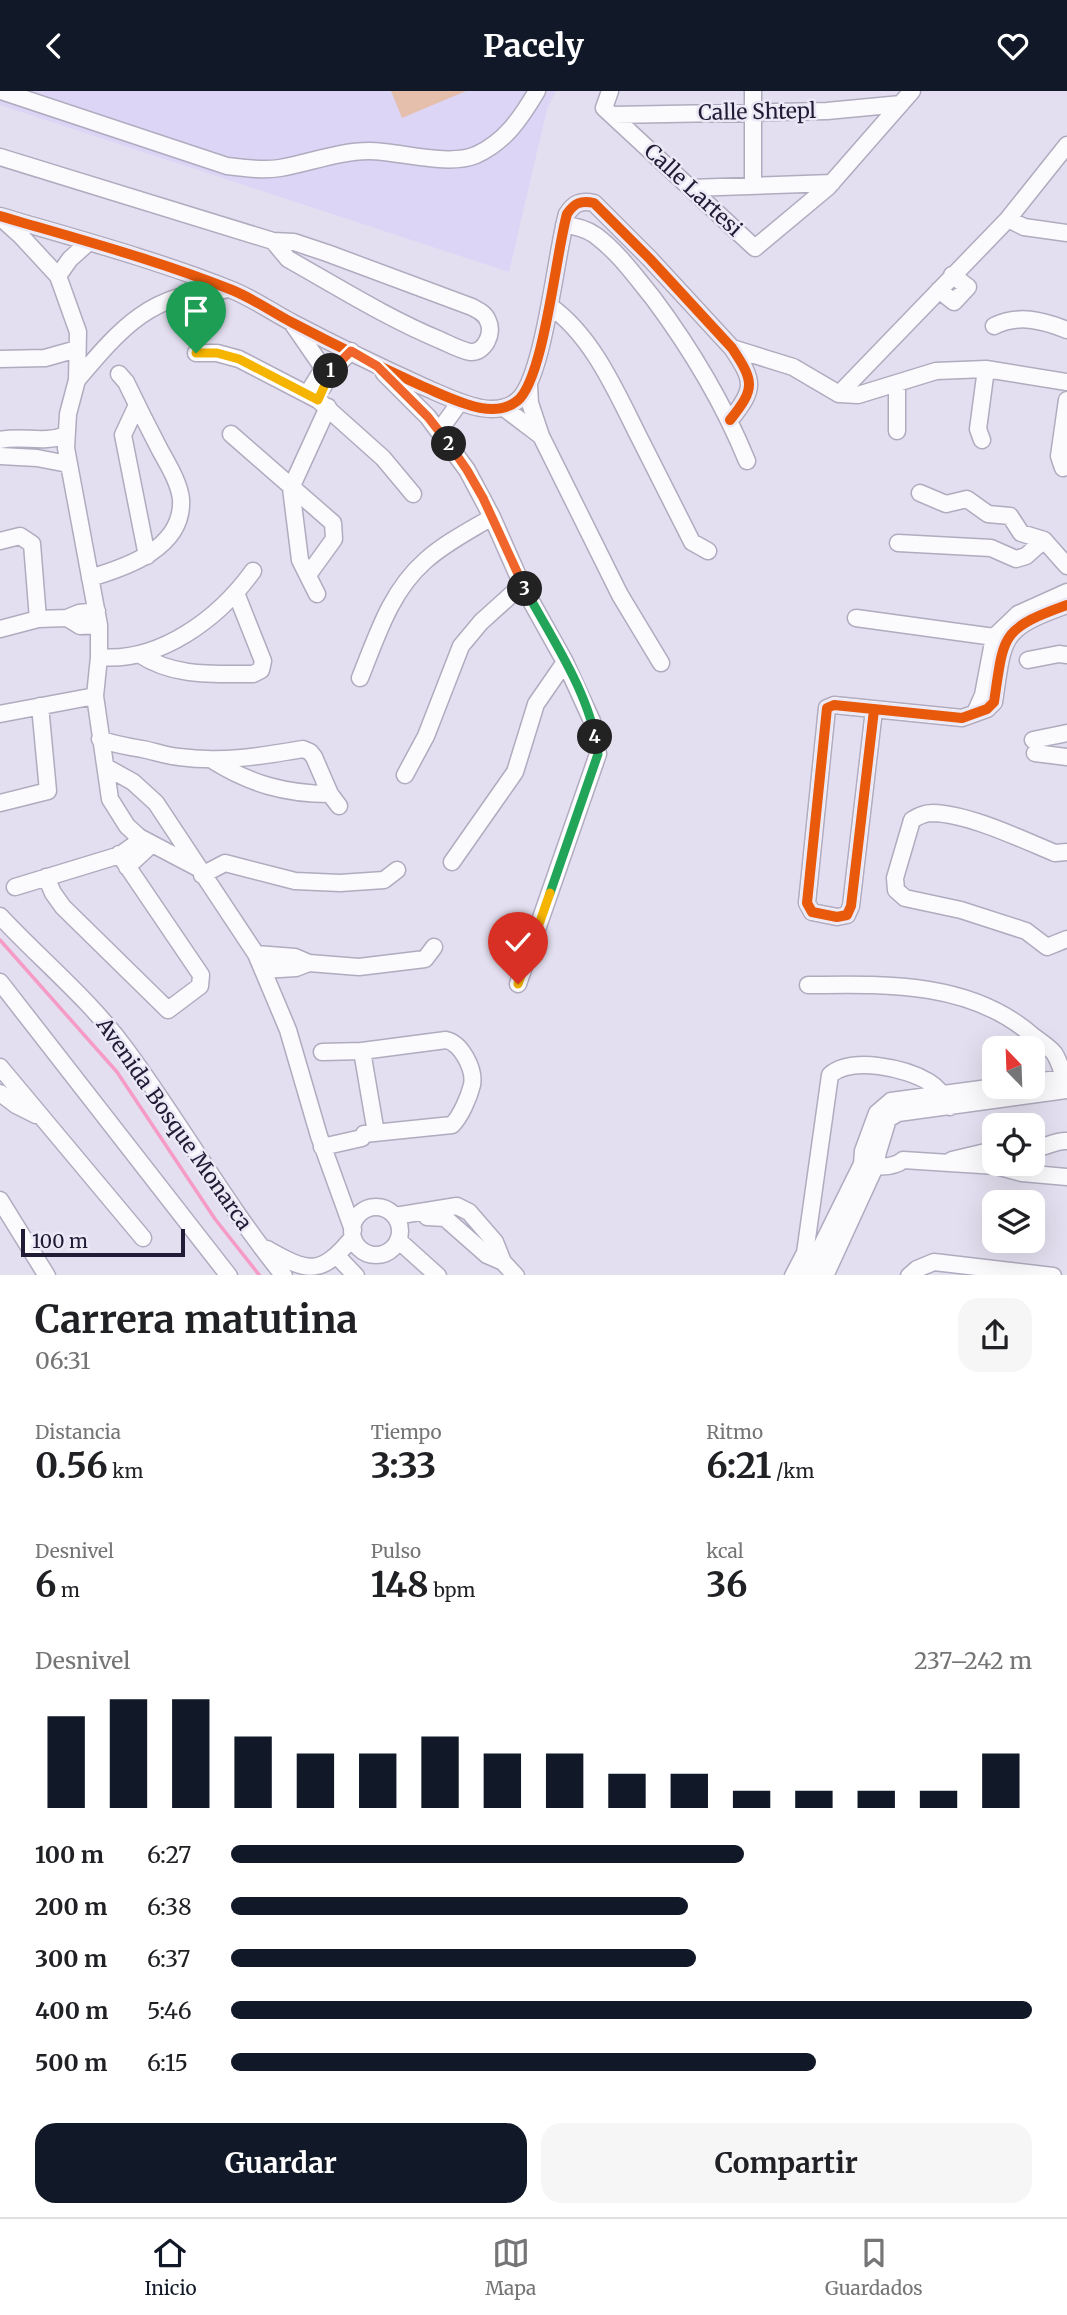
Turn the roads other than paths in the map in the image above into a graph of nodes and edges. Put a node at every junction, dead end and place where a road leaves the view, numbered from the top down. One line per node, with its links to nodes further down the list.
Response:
1 (1, 91): 2 (street)
2 (537, 91)
3 (610, 91): 7 (street)
4 (753, 91): 6 (street)
5 (907, 97): 6 (street, Calle Shtepl); 10 (street, Calle Lartesi)
6 (754, 112): 7 (street, Calle Shtepl); 11 (street)
7 (612, 115): 12 (street, Calle Lartesi)
8 (1067, 145): 14 (street)
9 (0, 157): 17 (street)
10 (832, 183): 11 (street); 12 (street, Calle Lartesi)
11 (753, 185): 12 (street)
12 (690, 188)
13 (0, 217): 18 (street); 20 (street)
14 (1008, 219): 16 (street); 44 (street)
15 (564, 225): 23 (street); 31 (street); 50 (street)
16 (1067, 233)
17 (273, 241): 17 (street)
18 (89, 242): 19 (street); 20 (street)
19 (157, 264): 21 (street); 22 (street)
20 (58, 276): 28 (street)
21 (232, 290): 22 (street); 24 (street)
22 (158, 305): 30 (street)
23 (550, 306): 26 (street); 29 (street)
24 (290, 321): 33 (street); 45 (street)
25 (994, 326): 27 (street)
26 (545, 327): 29 (street); 43 (street)
27 (1067, 330)
28 (78, 332): 30 (street); 32 (street)
29 (581, 337): 70 (street)
30 (110, 341): 40 (street)
31 (732, 348): 44 (street); 50 (street)
32 (77, 349): 35 (street); 40 (street)
33 (351, 351): 37 (street); 45 (street)
34 (196, 353): 45 (street)
35 (45, 358): 36 (street); 40 (street)
36 (0, 359)
37 (377, 366): 47 (street); 51 (street)
38 (986, 369): 41 (street); 42 (street); 57 (street)
39 (119, 375): 48 (street)
40 (77, 380): 54 (street)
41 (1067, 382)
42 (897, 384): 44 (street); 52 (street)
43 (529, 386): 49 (street); 55 (street)
44 (839, 394)
45 (317, 399): 63 (street); 65 (street)
46 (1067, 400): 62 (street)
47 (460, 402): 49 (street); 51 (street)
48 (137, 405): 71 (street); 71 (street)
49 (504, 408): 55 (street)
50 (730, 420): 60 (street)
51 (439, 431): 66 (street)
52 (897, 431)
53 (231, 434): 63 (street)
54 (66, 435): 58 (street); 61 (street)
55 (541, 436): 91 (street)
56 (0, 440): 58 (street)
57 (982, 440)
58 (37, 449): 59 (street); 61 (street)
59 (0, 456)
60 (747, 461)
61 (68, 464): 74 (street)
62 (1063, 468)
63 (291, 488): 75 (street); 75 (street)
64 (920, 493): 67 (street)
65 (413, 494)
66 (492, 517): 76 (street); 92 (street)
67 (1044, 540): 69 (street); 72 (street)
68 (0, 541): 83 (street)
69 (898, 543)
70 (708, 551)
71 (147, 556): 74 (street)
72 (1067, 566)
73 (253, 571): 78 (street)
74 (89, 573): 81 (street)
75 (309, 575): 79 (street)
76 (522, 585): 90 (street); 102 (street)
77 (1067, 592): 85 (street)
78 (236, 593): 87 (street); 87 (street)
79 (317, 594)
80 (1067, 605): 85 (street)
81 (98, 618): 83 (street); 86 (street)
82 (856, 618): 85 (street)
83 (38, 619): 84 (street)
84 (0, 629)
85 (996, 645): 95 (street)
86 (99, 651): 87 (street); 93 (street)
87 (133, 654)
88 (1067, 655): 89 (street)
89 (1028, 660)
90 (565, 662): 108 (street); 118 (street)
91 (661, 663)
92 (360, 678)
93 (95, 703): 94 (street); 98 (street)
94 (40, 706): 96 (street); 103 (street)
95 (874, 710): 95 (street)
96 (0, 714)
97 (1067, 733): 99 (street)
98 (99, 735): 100 (street); 101 (street)
99 (1067, 757)
100 (212, 760): 100 (street)
101 (106, 767): 104 (street); 105 (street)
102 (405, 775)
103 (0, 803)
104 (173, 829): 105 (street); 111 (street)
105 (151, 842): 107 (street); 111 (street)
106 (1063, 856): 114 (street)
107 (123, 861): 110 (street); 110 (street)
108 (452, 862)
109 (397, 870): 111 (street)
110 (46, 877): 112 (street)
111 (204, 877): 116 (street)
112 (15, 887)
113 (0, 916): 145 (street, Avenida Bosque Monarca)
114 (1067, 939)
115 (434, 947): 116 (street)
116 (259, 962): 132 (street)
117 (0, 982): 120 (street, Avenida Bosque Monarca)
118 (518, 984)
119 (808, 985): 125 (street)
120 (8, 1002): 148 (street, Avenida Bosque Monarca)
121 (362, 1051): 122 (street); 131 (street); 131 (street)
122 (322, 1052)
123 (0, 1067): 130 (street)
124 (899, 1069): 128 (street); 129 (street); 155 (street)
125 (1055, 1083): 128 (street)
126 (982, 1091): 128 (street)
127 (0, 1093): 130 (street)
128 (946, 1100): 129 (street)
129 (904, 1106): 136 (street)
130 (41, 1117): 143 (street)
131 (370, 1133): 132 (street)
132 (320, 1141): 139 (street)
133 (1067, 1141): 134 (street)
134 (1045, 1147)
135 (982, 1153): 137 (street)
136 (869, 1158): 137 (street); 156 (street); 157 (street)
137 (941, 1163): 138 (street)
138 (1067, 1177)
139 (340, 1194): 141 (street); 144 (street)
140 (0, 1200): 147 (street)
141 (364, 1211): 142 (street); 144 (street)
142 (396, 1233): 144 (street); 152 (street); 153 (street); 154 (street)
143 (143, 1238)
144 (356, 1239): 146 (street)
145 (258, 1244): 146 (street); 149 (street, Avenida Bosque Monarca)
146 (339, 1259): 150 (street); 151 (street)
147 (46, 1275)
148 (228, 1275)
149 (283, 1275)
150 (327, 1275)
151 (355, 1275)
152 (421, 1275)
153 (437, 1275)
154 (515, 1275)
155 (794, 1275)
156 (810, 1275)
157 (825, 1275)
158 (910, 1275): 159 (street)
159 (1044, 1275)

